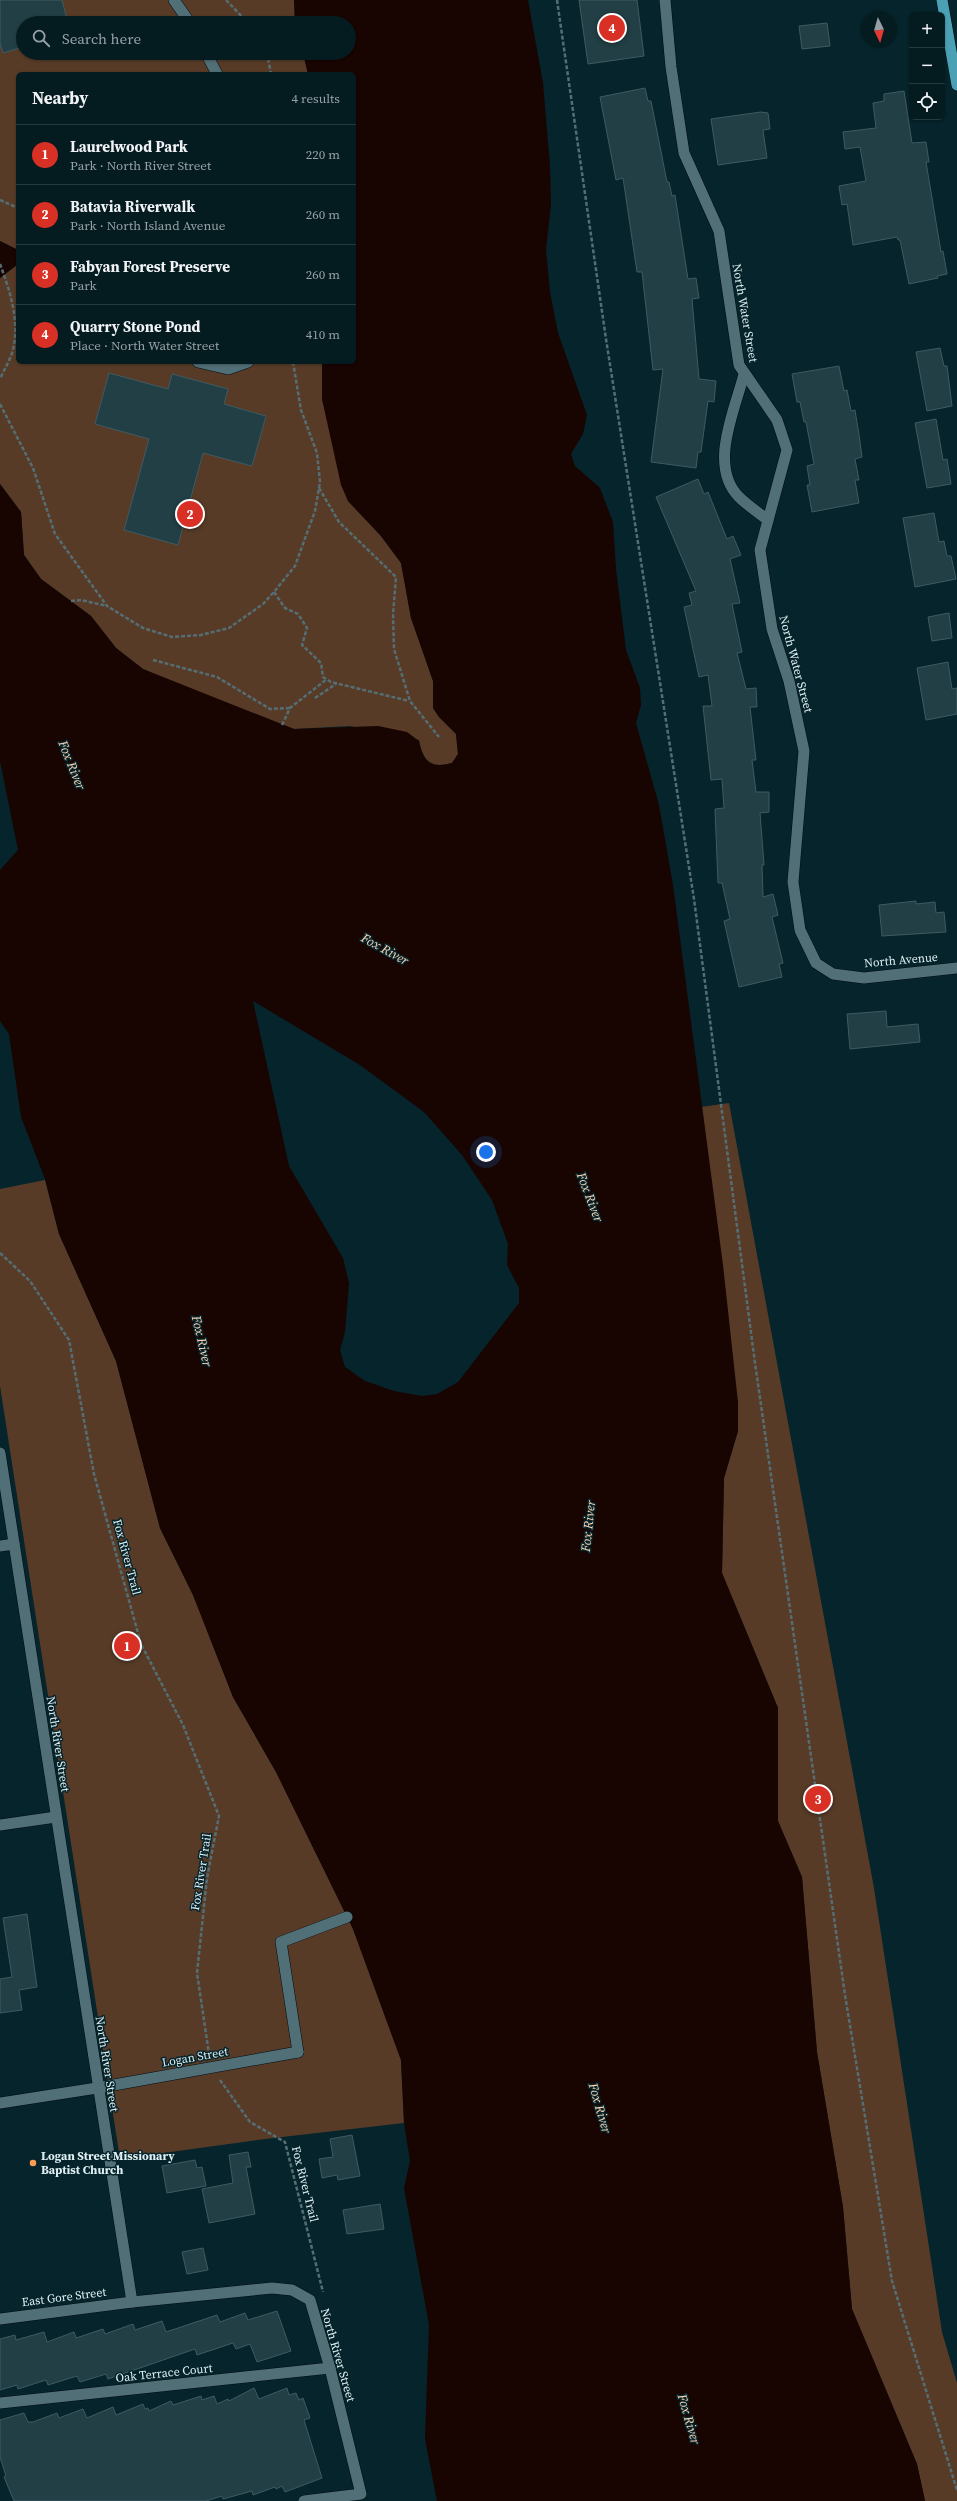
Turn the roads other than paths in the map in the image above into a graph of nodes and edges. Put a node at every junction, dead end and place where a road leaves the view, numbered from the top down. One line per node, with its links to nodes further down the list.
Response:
1 (174, 0): 4 (street)
2 (665, 0): 10 (street, North Water Street)
3 (942, 0): 7 (main road)
4 (185, 16)
5 (210, 60): 6 (street)
6 (216, 72)
7 (957, 85)
8 (207, 364): 9 (street)
9 (242, 364)
10 (744, 374): 11 (street, North Water Street); 11 (street)
11 (768, 520): 12 (street, North Water Street)
12 (793, 882): 13 (street, North Avenue)
13 (957, 968)
14 (0, 1453): 15 (street, North River Street)
15 (14, 1544): 16 (street); 17 (street, North River Street)
16 (0, 1546)
17 (56, 1817): 18 (street); 20 (street, North River Street)
18 (0, 1825)
19 (347, 1917): 20 (street, Logan Street)
20 (97, 2088): 21 (street, Logan Street); 22 (street, North River Street)
21 (0, 2102)
22 (132, 2302): 23 (street, East Gore Street); 24 (street, North River Street)
23 (0, 2318)
24 (330, 2368): 25 (street, Oak Terrace Court); 26 (street, North River Street)
25 (0, 2403)
26 (304, 2501)

